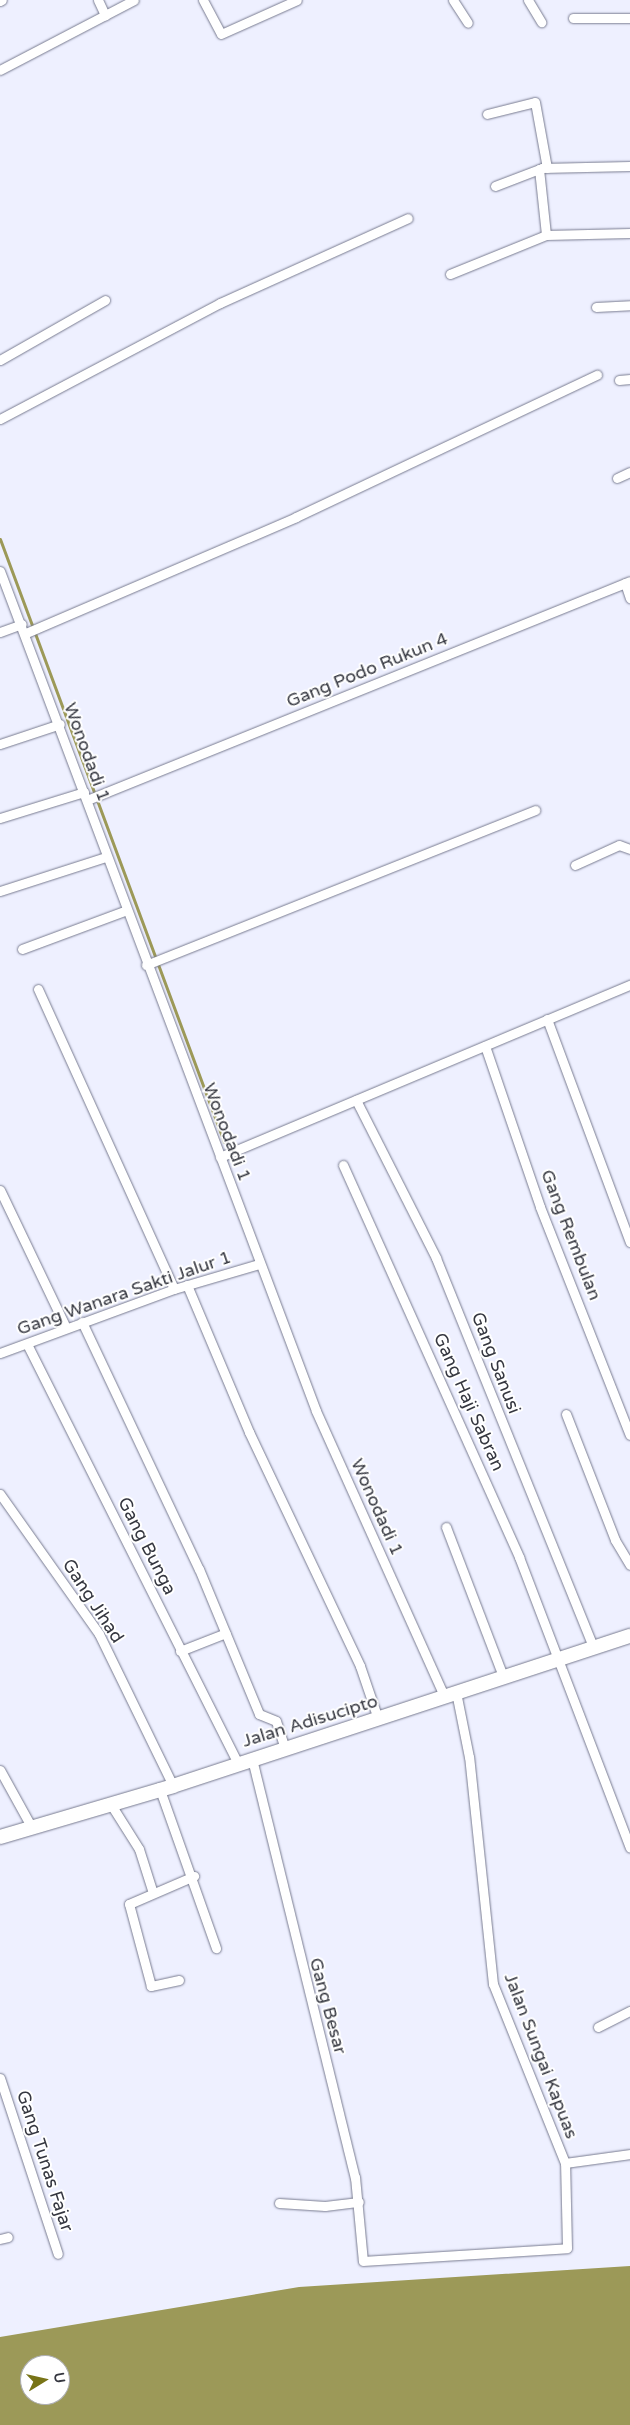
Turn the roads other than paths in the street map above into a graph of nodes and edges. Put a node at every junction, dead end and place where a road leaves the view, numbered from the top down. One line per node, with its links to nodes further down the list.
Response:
1 (98, 0): 7 (street)
2 (134, 0): 7 (street)
3 (203, 0): 4 (street)
4 (297, 0)
5 (453, 0): 11 (street)
6 (528, 0): 10 (street)
7 (105, 15): 12 (street)
8 (573, 18): 9 (street)
9 (630, 18)
10 (541, 22)
11 (468, 23)
12 (0, 70)
13 (487, 114): 15 (street)
14 (630, 166): 15 (street)
15 (543, 168): 16 (street); 19 (street)
16 (495, 186)
17 (408, 218): 28 (street)
18 (630, 233): 19 (street)
19 (546, 235): 20 (street)
20 (450, 274)
21 (105, 300): 24 (street)
22 (630, 305): 23 (street)
23 (596, 307)
24 (0, 360)
25 (597, 375): 36 (street)
26 (630, 379): 27 (street)
27 (619, 380)
28 (0, 419)
29 (630, 472): 30 (street)
30 (617, 478)
31 (0, 571): 34 (street, Wonodadi 1)
32 (628, 582): 33 (street); 39 (street, Gang Podo Rukun 4)
33 (630, 598)
34 (22, 624): 35 (street); 36 (street, Wonodadi 1)
35 (0, 632)
36 (27, 633): 37 (street, Wonodadi 1)
37 (60, 724): 38 (street); 39 (street, Wonodadi 1)
38 (0, 744)
39 (86, 797): 41 (street, Gang Podo Rukun 4); 43 (street, Wonodadi 1)
40 (535, 810): 48 (street)
41 (0, 818)
42 (630, 849): 44 (street)
43 (106, 857): 45 (street); 46 (street, Wonodadi 1)
44 (575, 865)
45 (0, 891)
46 (127, 910): 47 (street); 48 (street, Wonodadi 1)
47 (22, 949)
48 (147, 965): 54 (street, Wonodadi 1)
49 (630, 985): 51 (street)
50 (38, 990): 60 (street)
51 (547, 1019): 52 (street); 57 (street)
52 (486, 1046): 53 (street); 66 (street, Gang Rembulan)
53 (356, 1100): 54 (street); 72 (street, Gang Sanusi)
54 (220, 1157): 58 (street, Wonodadi 1)
55 (343, 1164): 74 (street, Gang Haji Sabran)
56 (0, 1190): 62 (street)
57 (630, 1242)
58 (260, 1264): 59 (street, Gang Wanara Sakti Jalur 1); 76 (street, Wonodadi 1)
59 (187, 1285): 60 (street, Gang Wanara Sakti Jalur 1); 77 (street)
60 (174, 1289): 61 (street, Gang Wanara Sakti Jalur 1)
61 (82, 1322): 62 (street, Gang Wanara Sakti Jalur 1); 70 (street)
62 (66, 1328): 63 (street, Gang Wanara Sakti Jalur 1)
63 (27, 1344): 64 (street, Gang Wanara Sakti Jalur 1); 73 (street, Gang Bunga)
64 (0, 1353)
65 (566, 1414): 69 (street)
66 (630, 1435)
67 (0, 1494): 82 (street, Gang Jihad)
68 (446, 1527): 75 (street)
69 (630, 1565)
70 (226, 1632): 73 (street); 78 (street)
71 (630, 1636): 72 (main road, Jalan Adisucipto)
72 (592, 1645): 74 (main road, Jalan Adisucipto)
73 (180, 1650): 80 (street, Gang Bunga)
74 (556, 1657): 75 (main road, Jalan Adisucipto); 87 (street, Gang Haji Sabran)
75 (503, 1676): 76 (main road, Jalan Adisucipto)
76 (450, 1694): 77 (main road, Jalan Adisucipto); 96 (street, Jalan Sungai Kapuas)
77 (378, 1719): 78 (main road, Jalan Adisucipto)
78 (285, 1748): 79 (main road, Jalan Adisucipto)
79 (252, 1758): 80 (main road, Jalan Adisucipto); 97 (street, Gang Besar)
80 (238, 1763): 82 (main road, Jalan Adisucipto)
81 (0, 1770): 85 (street)
82 (173, 1786): 83 (main road, Jalan Adisucipto)
83 (159, 1788): 84 (main road, Jalan Adisucipto); 88 (street)
84 (110, 1803): 85 (main road, Jalan Adisucipto); 89 (street)
85 (32, 1828): 86 (main road, Jalan Adisucipto)
86 (0, 1837)
87 (630, 1847)
88 (194, 1876): 89 (street); 90 (street)
89 (152, 1890): 91 (street)
90 (216, 1948)
91 (180, 1980)
92 (630, 2011): 93 (street)
93 (598, 2027)
94 (0, 2078): 99 (street, Gang Tunas Fajar)
95 (630, 2154): 96 (street)
96 (565, 2163): 100 (street, Jalan Sungai Kapuas)
97 (358, 2202): 98 (street); 100 (street, Gang Besar)
98 (280, 2203)
99 (58, 2254)
100 (364, 2262)

